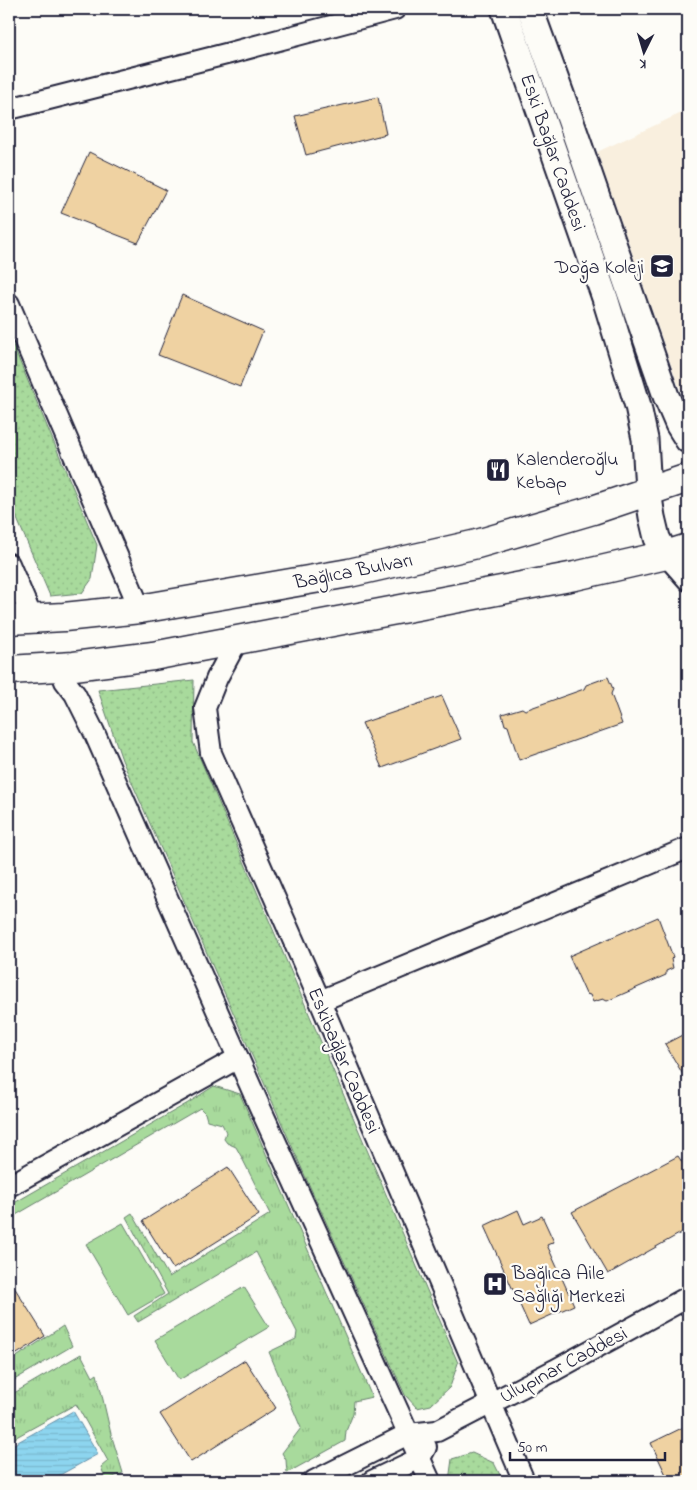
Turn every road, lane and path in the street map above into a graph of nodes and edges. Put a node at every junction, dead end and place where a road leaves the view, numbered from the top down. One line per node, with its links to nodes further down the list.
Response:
1 (395, 9): 4 (street)
2 (504, 9): 8 (street, Eski Bağlar Caddesi)
3 (530, 9): 6 (street)
4 (9, 109)
5 (9, 304): 12 (street)
6 (688, 440)
7 (688, 478): 8 (main road, Bağlıca Bulvarı)
8 (648, 491): 9 (street, Eski Bağlar Caddesi); 12 (main road, Bağlıca Bulvarı)
9 (677, 552): 11 (street); 14 (main road)
10 (9, 564): 13 (street)
11 (688, 580)
12 (140, 609): 13 (main road, Bağlıca Bulvarı)
13 (20, 619)
14 (238, 639): 15 (main road); 18 (street, Eskibağlar Caddesi)
15 (60, 667): 16 (main road); 19 (street)
16 (9, 670)
17 (688, 848): 18 (street)
18 (320, 1001): 22 (street, Eskibağlar Caddesi)
19 (238, 1058): 20 (street); 24 (street)
20 (9, 1186)
21 (688, 1297): 22 (street, Ulupınar Caddesi)
22 (491, 1402): 23 (street, Ulupınar Caddesi); 29 (street, Eskibağlar Caddesi)
23 (437, 1431): 24 (street, Ulupınar Caddesi); 25 (street, Ulupınar Caddesi)
24 (408, 1434): 25 (street); 26 (street, Ulupınar Caddesi)
25 (420, 1458): 27 (street); 28 (street)
26 (314, 1481)
27 (372, 1481)
28 (430, 1481)
29 (524, 1481)

